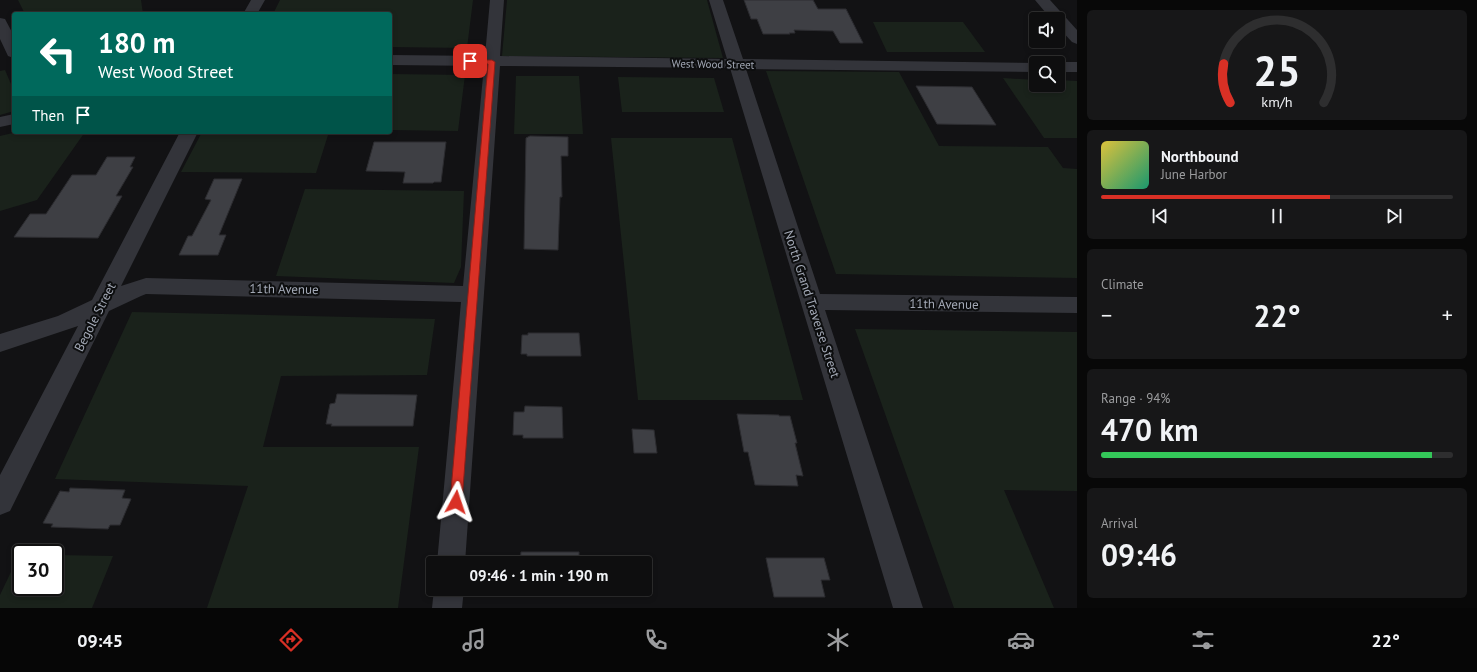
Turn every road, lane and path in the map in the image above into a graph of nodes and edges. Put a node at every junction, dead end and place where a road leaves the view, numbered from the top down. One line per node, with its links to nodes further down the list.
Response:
1 (258, 0): 5 (street)
2 (497, 0): 10 (street)
3 (716, 0): 11 (street, North Grand Traverse Street)
4 (1042, 0): 7 (street)
5 (251, 12)
6 (1, 26): 8 (street)
7 (1077, 39)
8 (12, 49)
9 (392, 60): 10 (street, West Wood Street)
10 (492, 62): 11 (street, West Wood Street); 18 (street)
11 (736, 64): 12 (street, West Wood Street); 19 (street, North Grand Traverse Street)
12 (1029, 67)
13 (1065, 67): 14 (street)
14 (1077, 67)
15 (12, 119): 16 (street)
16 (0, 122)
17 (188, 134): 21 (street, Begole Street)
18 (472, 294): 21 (street, 11th Avenue); 24 (street)
19 (811, 302): 20 (street, 11th Avenue); 27 (street, North Grand Traverse Street)
20 (1077, 305)
21 (100, 306): 22 (street, 11th Avenue); 23 (street, Begole Street)
22 (0, 343)
23 (0, 502)
24 (452, 556)
25 (449, 596): 26 (street)
26 (448, 608)
27 (908, 608)

